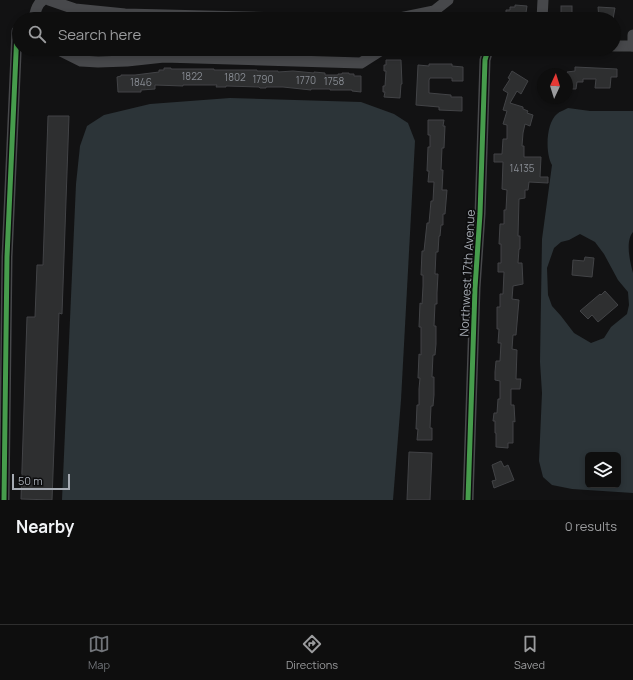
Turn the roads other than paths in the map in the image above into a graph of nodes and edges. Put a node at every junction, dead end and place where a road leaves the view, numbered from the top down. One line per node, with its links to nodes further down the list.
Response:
1 (43, 0): 5 (street)
2 (49, 0): 6 (street)
3 (448, 0): 7 (street)
4 (543, 0): 8 (street)
5 (35, 12)
6 (105, 12)
7 (429, 12)
8 (542, 12)
9 (633, 35): 11 (street)
10 (621, 46): 11 (street)
11 (633, 46)
12 (16, 56): 16 (street)
13 (71, 56): 14 (street)
14 (372, 56)
15 (486, 56): 18 (street, Northwest 17th Avenue)
16 (4, 257): 17 (street)
17 (3, 495)
18 (468, 500)

